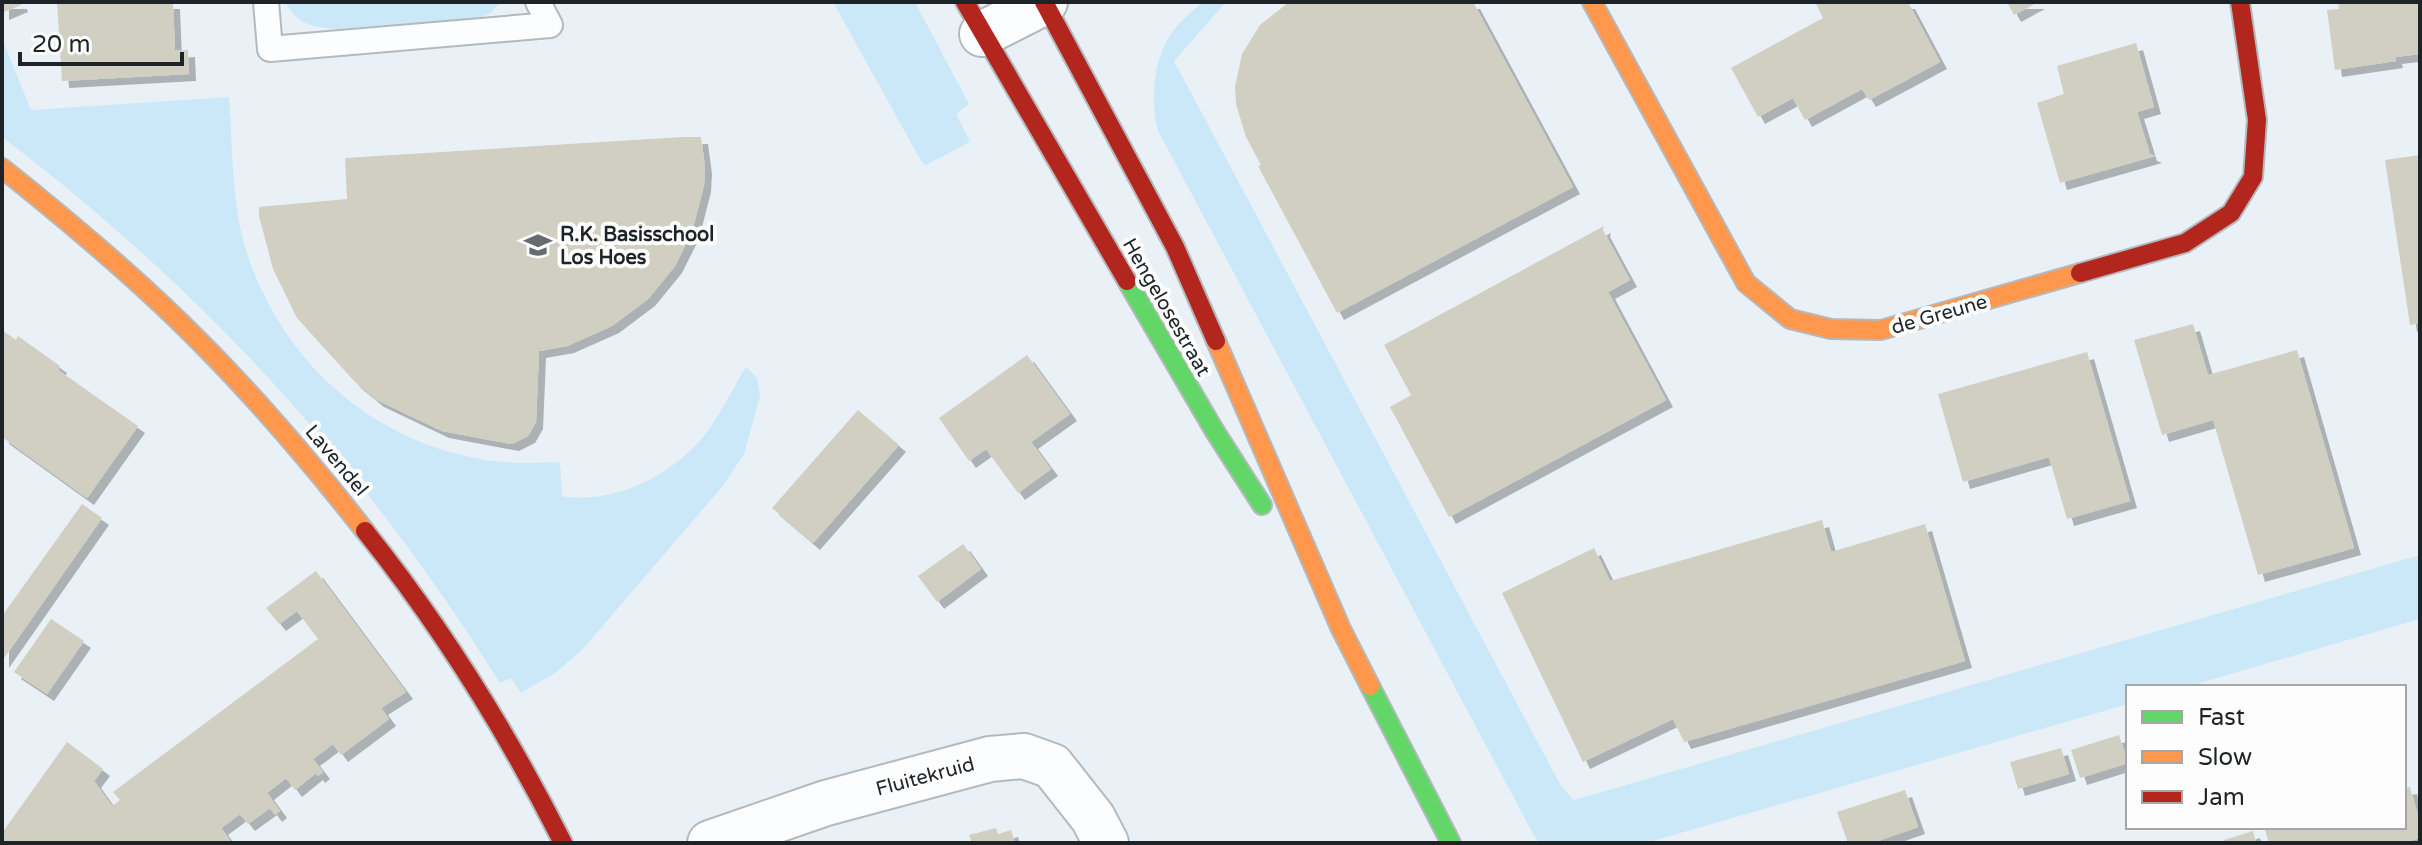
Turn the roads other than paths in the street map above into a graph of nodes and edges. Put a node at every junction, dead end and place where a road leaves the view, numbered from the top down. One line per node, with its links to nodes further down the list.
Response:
1 (266, 2): 2 (lane)
2 (538, 2)
3 (1044, 2): 6 (street); 8 (street, Hengelosestraat)
4 (1592, 2): 5 (street, de Greune)
5 (2240, 2)
6 (973, 18): 8 (street, Hengelosestraat)
7 (2, 168): 9 (street, Lavendel)
8 (1341, 629): 12 (street, Hengelosestraat)
9 (563, 843)
10 (710, 843): 11 (street, Fluitekruid)
11 (1106, 843)
12 (1451, 843)

